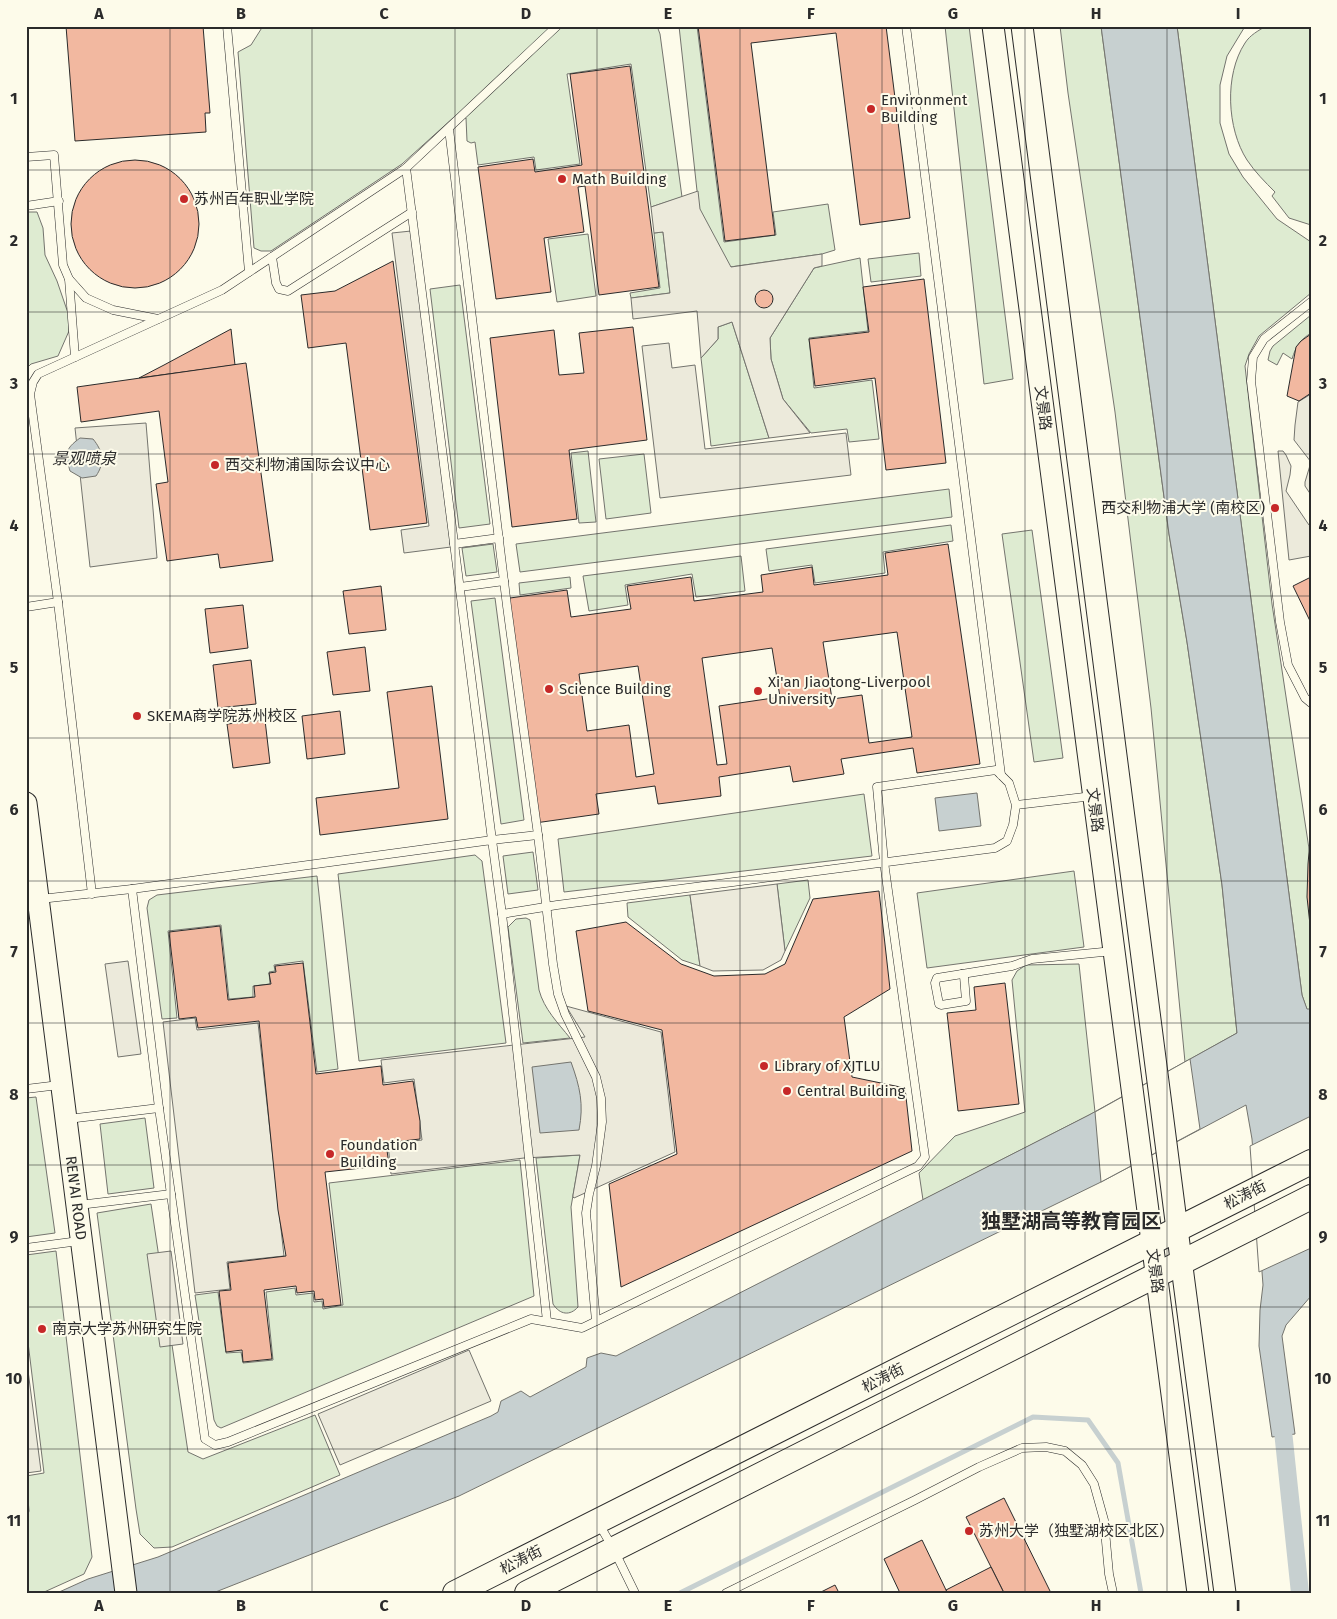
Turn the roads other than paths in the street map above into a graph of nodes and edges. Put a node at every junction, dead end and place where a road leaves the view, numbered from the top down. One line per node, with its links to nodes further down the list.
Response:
1 (227, 26): 13 (lane)
2 (557, 26): 6 (lane)
3 (906, 26): 25 (lane)
4 (994, 26): 26 (main road, 文景路)
5 (1022, 26): 48 (main road, 文景路)
6 (449, 129): 8 (lane); 18 (lane)
7 (26, 157): 9 (lane)
8 (406, 168): 11 (lane); 12 (lane)
9 (58, 201): 10 (lane); 14 (lane)
10 (26, 206)
11 (412, 212): 12 (lane); 19 (lane)
12 (272, 257): 13 (lane)
13 (250, 272): 16 (lane)
14 (70, 279): 16 (lane); 17 (lane)
15 (1311, 302): 24 (lane)
16 (158, 319): 17 (lane)
17 (75, 357): 22 (lane)
18 (498, 538): 19 (lane); 20 (lane)
19 (454, 544): 21 (lane)
20 (504, 582): 21 (lane); 29 (lane)
21 (460, 587): 30 (lane)
22 (58, 602): 23 (lane); 34 (lane)
23 (26, 607)
24 (1311, 703)
25 (1001, 775): 28 (lane); 32 (lane)
26 (1094, 796): 28 (lane); 38 (main road, 文景路)
27 (26, 803): 31 (main road, REN'AI ROAD)
28 (1016, 805): 32 (lane)
29 (538, 835): 30 (lane); 36 (lane)
30 (492, 840): 33 (lane); 37 (lane)
31 (29, 848): 35 (main road, REN'AI ROAD)
32 (884, 862): 36 (lane); 55 (lane)
33 (132, 889): 34 (lane); 42 (lane)
34 (92, 894): 35 (lane)
35 (38, 900): 40 (main road, REN'AI ROAD)
36 (547, 907): 37 (lane); 55 (lane)
37 (502, 914): 54 (lane)
38 (1114, 951): 39 (lane); 50 (main road, 文景路)
39 (962, 974): 39 (lane)
40 (62, 1084): 41 (lane); 43 (main road, REN'AI ROAD)
41 (26, 1088)
42 (159, 1108): 43 (lane); 45 (lane)
43 (66, 1120): 47 (main road, REN'AI ROAD)
44 (1311, 1162): 48 (main road, 松涛街)
45 (171, 1194): 47 (lane); 54 (lane)
46 (1311, 1197): 52 (main road, 松涛街)
47 (77, 1206): 49 (main road, REN'AI ROAD)
48 (1177, 1229): 50 (main road, 松涛街); 52 (main road, 文景路)
49 (81, 1241): 51 (lane); 58 (main road, REN'AI ROAD)
50 (1152, 1242): 53 (main road, 文景路); 56 (main road, 松涛街)
51 (26, 1248)
52 (1182, 1262): 53 (main road, 松涛街); 65 (main road, 文景路)
53 (1156, 1274): 57 (main road, 松涛街); 64 (main road, 文景路)
54 (547, 1321): 55 (lane)
55 (596, 1321)
56 (597, 1522): 57 (lane); 59 (main road, 松涛街)
57 (614, 1550): 60 (main road, 松涛街); 61 (lane)
58 (126, 1593)
59 (455, 1593)
60 (527, 1593)
61 (635, 1593)
62 (726, 1593): 63 (lane)
63 (1113, 1593)
64 (1198, 1593)
65 (1225, 1593)

